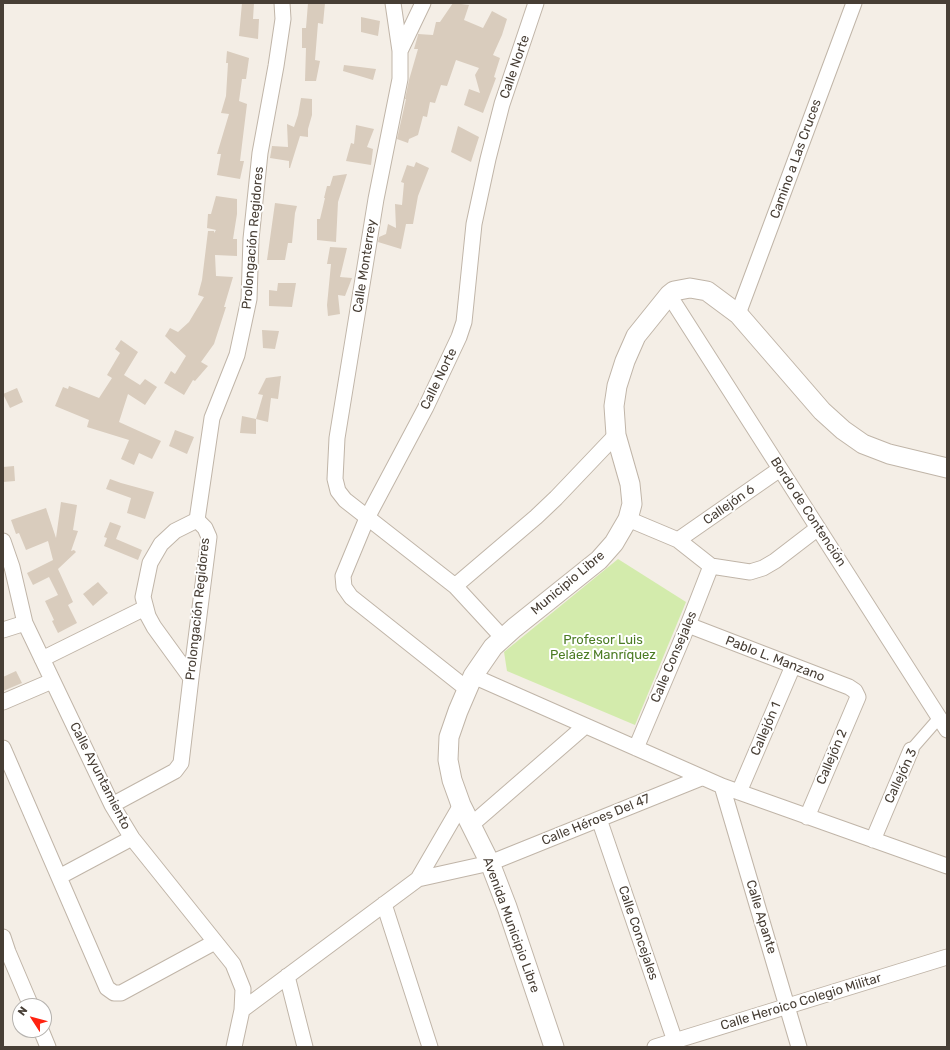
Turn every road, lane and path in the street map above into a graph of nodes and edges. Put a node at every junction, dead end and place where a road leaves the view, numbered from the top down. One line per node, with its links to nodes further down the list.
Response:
1 (282, 3): 14 (street, Prolongación Regidores)
2 (393, 3): 6 (street, Calle Monterrey)
3 (423, 3): 6 (street)
4 (536, 3): 12 (street, Calle Norte)
5 (854, 3): 8 (street, Camino a Las Cruces)
6 (400, 51): 12 (street, Calle Monterrey)
7 (669, 295): 8 (street); 9 (street, Municipio Libre); 11 (street, Bordo de Contención)
8 (738, 314): 10 (street)
9 (616, 435): 13 (street, Municipio Libre); 19 (street)
10 (947, 468)
11 (780, 469): 15 (street, Bordo de Contención); 16 (street, Callejón 6)
12 (367, 518): 19 (street, Calle Monterrey); 29 (street, Calle Norte)
13 (628, 519): 16 (street); 24 (street, Municipio Libre)
14 (197, 520): 20 (street); 27 (street, Prolongación Regidores)
15 (818, 528): 18 (street); 32 (street, Bordo de Contención)
16 (678, 540): 18 (street)
17 (3, 541): 21 (street, Calle Ayuntamiento)
18 (711, 566): 22 (street, Calle Consejales)
19 (455, 586): 24 (street, Calle Monterrey)
20 (145, 608): 25 (street); 27 (street)
21 (25, 623): 23 (street); 25 (street, Calle Ayuntamiento)
22 (688, 625): 26 (street, Pablo L. Manzano); 35 (street, Calle Consejales)
23 (3, 630)
24 (503, 638): 29 (street, Municipio Libre)
25 (42, 659): 28 (street, Calle Ayuntamiento)
26 (793, 666): 30 (street, Pablo L. Manzano); 39 (street, Callejón 1)
27 (191, 678): 40 (street, Prolongación Regidores)
28 (52, 681): 31 (street); 40 (street, Calle Ayuntamiento)
29 (470, 683): 33 (street, Calle Norte); 41 (street, Municipio Libre)
30 (858, 697): 42 (street, Callejón 2)
31 (3, 702)
32 (943, 724): 36 (street, Callejón 3)
33 (585, 726): 35 (street, Calle Norte); 44 (street)
34 (3, 748): 49 (street)
35 (636, 748): 37 (street, Calle Norte)
36 (911, 750): 46 (street, Callejón 3)
37 (701, 778): 38 (street, Calle Norte); 43 (street, Calle Héroes Del 47)
38 (722, 786): 39 (street, Calle Norte); 57 (street, Calle Apante)
39 (739, 792): 42 (street, Calle Norte)
40 (112, 805): 45 (street, Calle Ayuntamiento)
41 (461, 805): 44 (street, Avenida Municipio Libre); 50 (street)
42 (807, 817): 46 (street, Calle Norte)
43 (599, 819): 47 (street, Calle Héroes Del 47); 59 (street, Calle Concejales)
44 (471, 825): 47 (street, Avenida Municipio Libre)
45 (132, 838): 49 (street); 53 (street, Calle Ayuntamiento)
46 (872, 840): 48 (street, Calle Norte)
47 (490, 863): 50 (street, Calle Héroes Del 47); 63 (street, Avenida Municipio Libre)
48 (947, 866)
49 (60, 877): 53 (street)
50 (418, 879): 51 (street)
51 (384, 904): 55 (street); 62 (street)
52 (3, 937): 56 (street)
53 (215, 942): 58 (street, Calle Ayuntamiento)
54 (947, 957): 57 (street, Calle Heroico Colegio Militar)
55 (287, 976): 58 (street); 61 (street)
56 (28, 998)
57 (787, 1006): 59 (street, Calle Heroico Colegio Militar); 65 (street, Calle Apante)
58 (242, 1010): 60 (street, Calle Ayuntamiento)
59 (676, 1044): 64 (street, Calle Heroico Colegio Militar)
60 (234, 1047)
61 (305, 1047)
62 (430, 1047)
63 (554, 1047)
64 (654, 1047)
65 (799, 1047)

